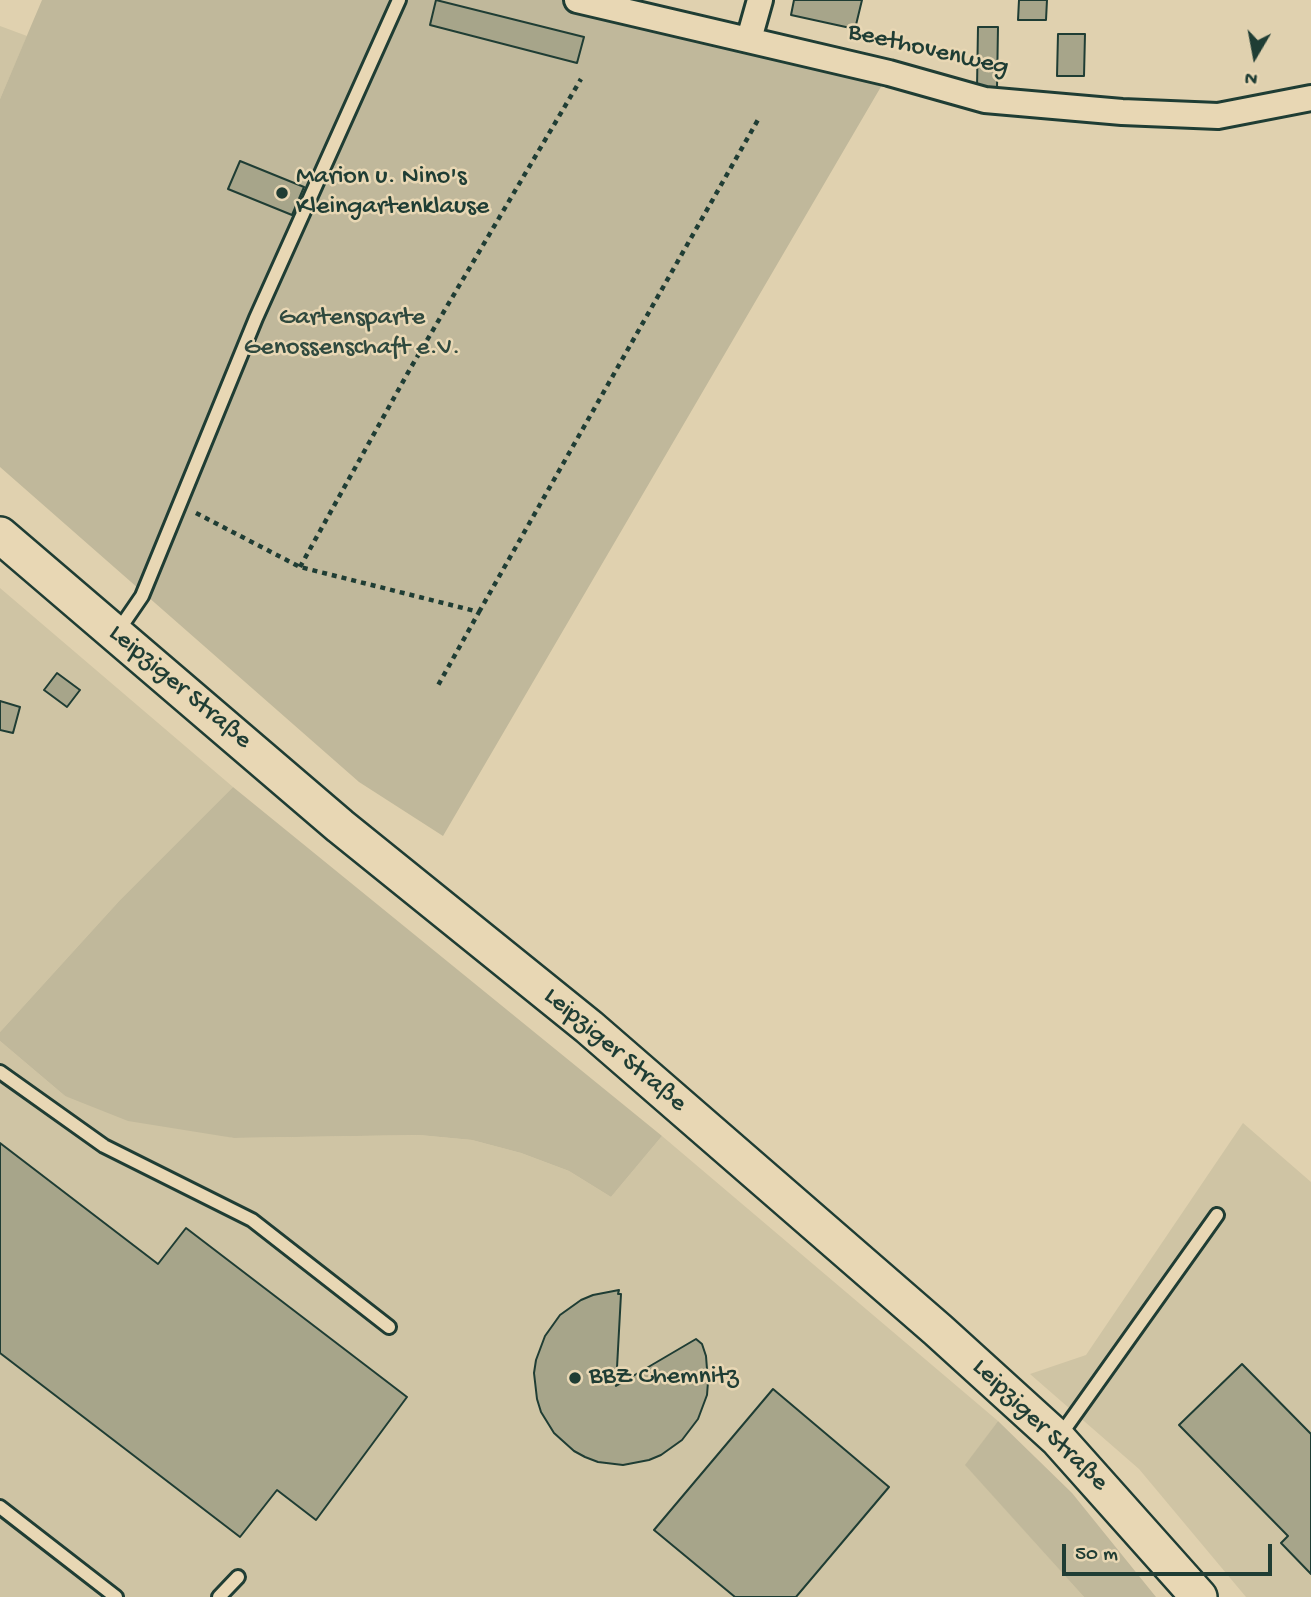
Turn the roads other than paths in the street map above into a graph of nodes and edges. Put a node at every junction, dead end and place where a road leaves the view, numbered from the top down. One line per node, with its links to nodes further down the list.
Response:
1 (398, 0): 7 (lane)
2 (577, 0): 4 (street, Beethovenweg)
3 (760, 0): 4 (street)
4 (749, 39): 5 (street, Beethovenweg)
5 (1311, 98)
6 (0, 536): 7 (main road, Leipziger Straße)
7 (115, 634): 11 (main road, Leipziger Straße)
8 (0, 1072): 10 (lane)
9 (1217, 1215): 11 (lane)
10 (390, 1327)
11 (1058, 1439): 16 (main road, Leipziger Straße)
12 (0, 1507): 14 (lane)
13 (238, 1577): 15 (lane)
14 (116, 1597)
15 (219, 1597)
16 (1199, 1597)

